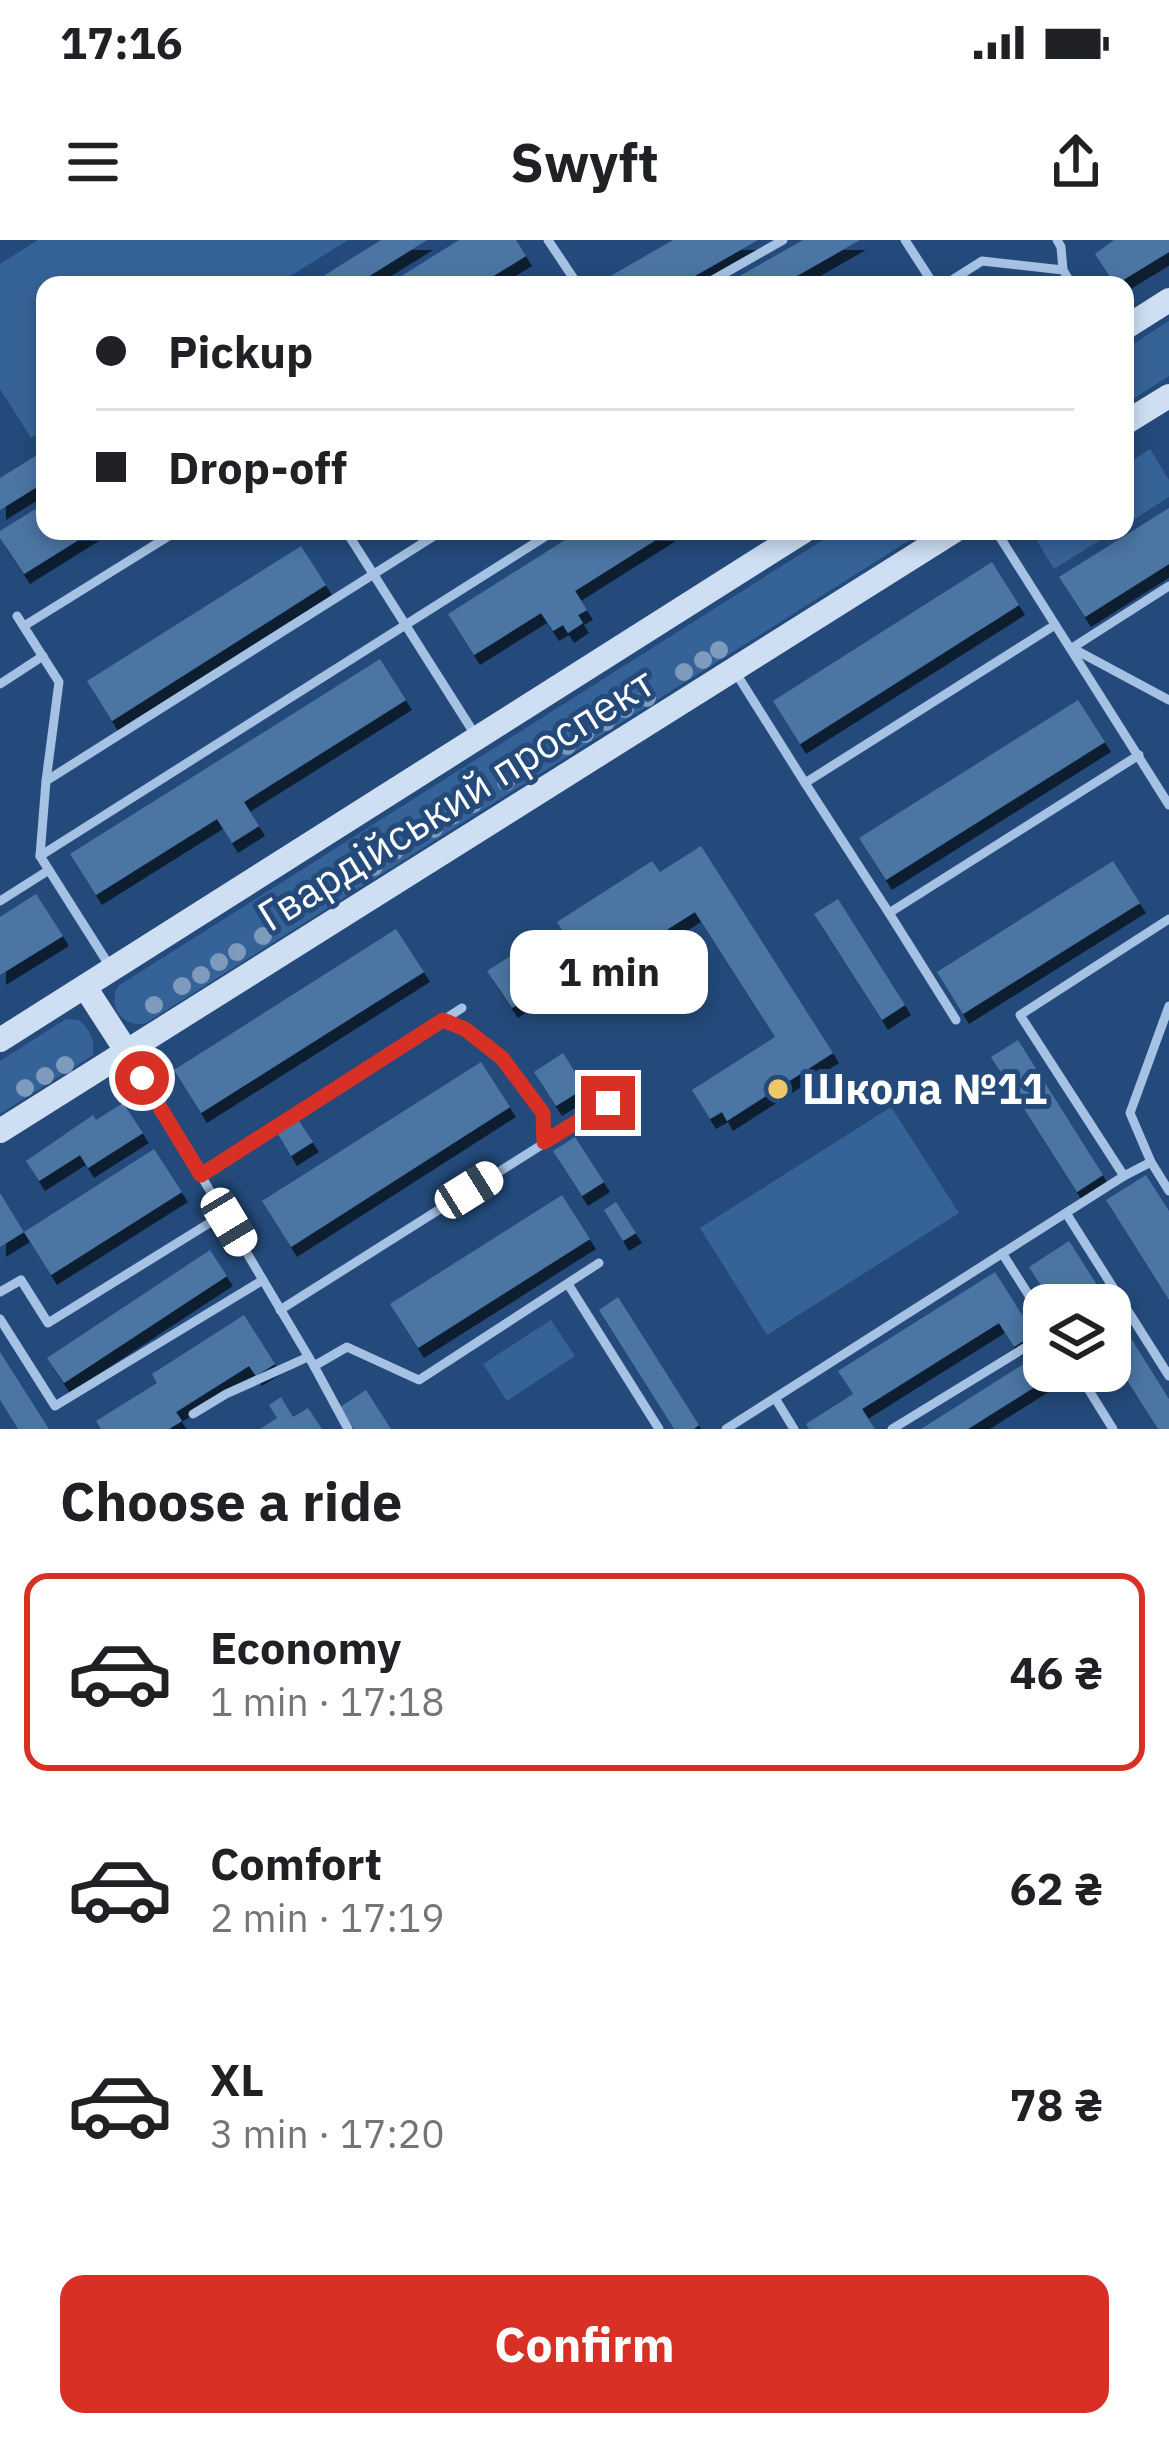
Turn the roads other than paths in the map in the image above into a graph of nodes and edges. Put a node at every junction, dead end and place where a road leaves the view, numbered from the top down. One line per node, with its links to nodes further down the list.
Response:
1 (548, 240): 6 (lane)
2 (783, 240): 7 (lane)
3 (905, 240): 8 (lane)
4 (1057, 240): 5 (lane)
5 (1063, 270): 9 (lane); 10 (lane)
6 (569, 276)
7 (720, 276)
8 (928, 276)
9 (958, 276)
10 (1067, 276)
11 (1169, 300): 12 (main road)
12 (1134, 322)
13 (1169, 396): 14 (main road)
14 (1134, 417)
15 (161, 540): 27 (lane)
16 (352, 540): 22 (lane)
17 (428, 540): 22 (lane)
18 (540, 540): 24 (lane)
19 (790, 540): 31 (main road, Гвардійський проспект)
20 (940, 540): 28 (main road, Гвардійський проспект)
21 (1002, 540): 25 (lane)
22 (374, 574): 24 (lane); 33 (lane)
23 (1169, 586): 26 (lane)
24 (406, 625): 31 (lane); 36 (lane)
25 (1055, 625): 26 (lane); 34 (lane)
26 (1072, 648): 30 (lane); 32 (lane)
27 (44, 656): 29 (lane); 33 (lane)
28 (734, 670): 34 (lane); 48 (main road, Гвардійський проспект)
29 (0, 684)
30 (1169, 700)
31 (477, 738): 41 (main road, Гвардійський проспект)
32 (1139, 755): 35 (lane); 39 (lane)
33 (46, 781): 36 (lane)
34 (806, 783): 39 (lane)
35 (1169, 805)
36 (40, 856): 37 (lane)
37 (49, 870): 38 (lane); 41 (lane)
38 (0, 901)
39 (889, 913): 46 (lane)
40 (1169, 919): 54 (lane)
41 (112, 969): 42 (main road, Гвардійський проспект)
42 (85, 987): 47 (main road, Гвардійський проспект); 48 (main road)
43 (1169, 1006): 52 (lane)
44 (462, 1008): 45 (lane)
45 (443, 1020): 51 (lane); 53 (lane)
46 (956, 1020)
47 (0, 1040)
48 (127, 1052): 50 (main road, Гвардійський проспект); 53 (lane)
49 (608, 1103): 51 (lane)
50 (0, 1132)
51 (544, 1142): 64 (lane)
52 (1151, 1162): 54 (lane); 55 (lane)
53 (201, 1175): 57 (lane)
54 (1124, 1176): 56 (lane)
55 (1169, 1191)
56 (1066, 1213): 58 (lane); 68 (lane)
57 (224, 1214): 60 (lane); 63 (lane)
58 (1002, 1253): 62 (lane); 70 (lane)
59 (599, 1263): 61 (lane)
60 (263, 1280): 64 (lane); 65 (lane)
61 (568, 1284): 67 (lane); 73 (lane)
62 (1023, 1286)
63 (0, 1292)
64 (280, 1310): 67 (lane)
65 (0, 1319)
66 (1023, 1349): 76 (lane)
67 (311, 1362): 71 (lane); 72 (lane)
68 (1169, 1376)
69 (1090, 1392): 77 (lane)
70 (775, 1398): 74 (lane); 75 (lane)
71 (193, 1414)
72 (348, 1429)
73 (659, 1429)
74 (726, 1429)
75 (794, 1429)
76 (892, 1429)
77 (1114, 1429)

